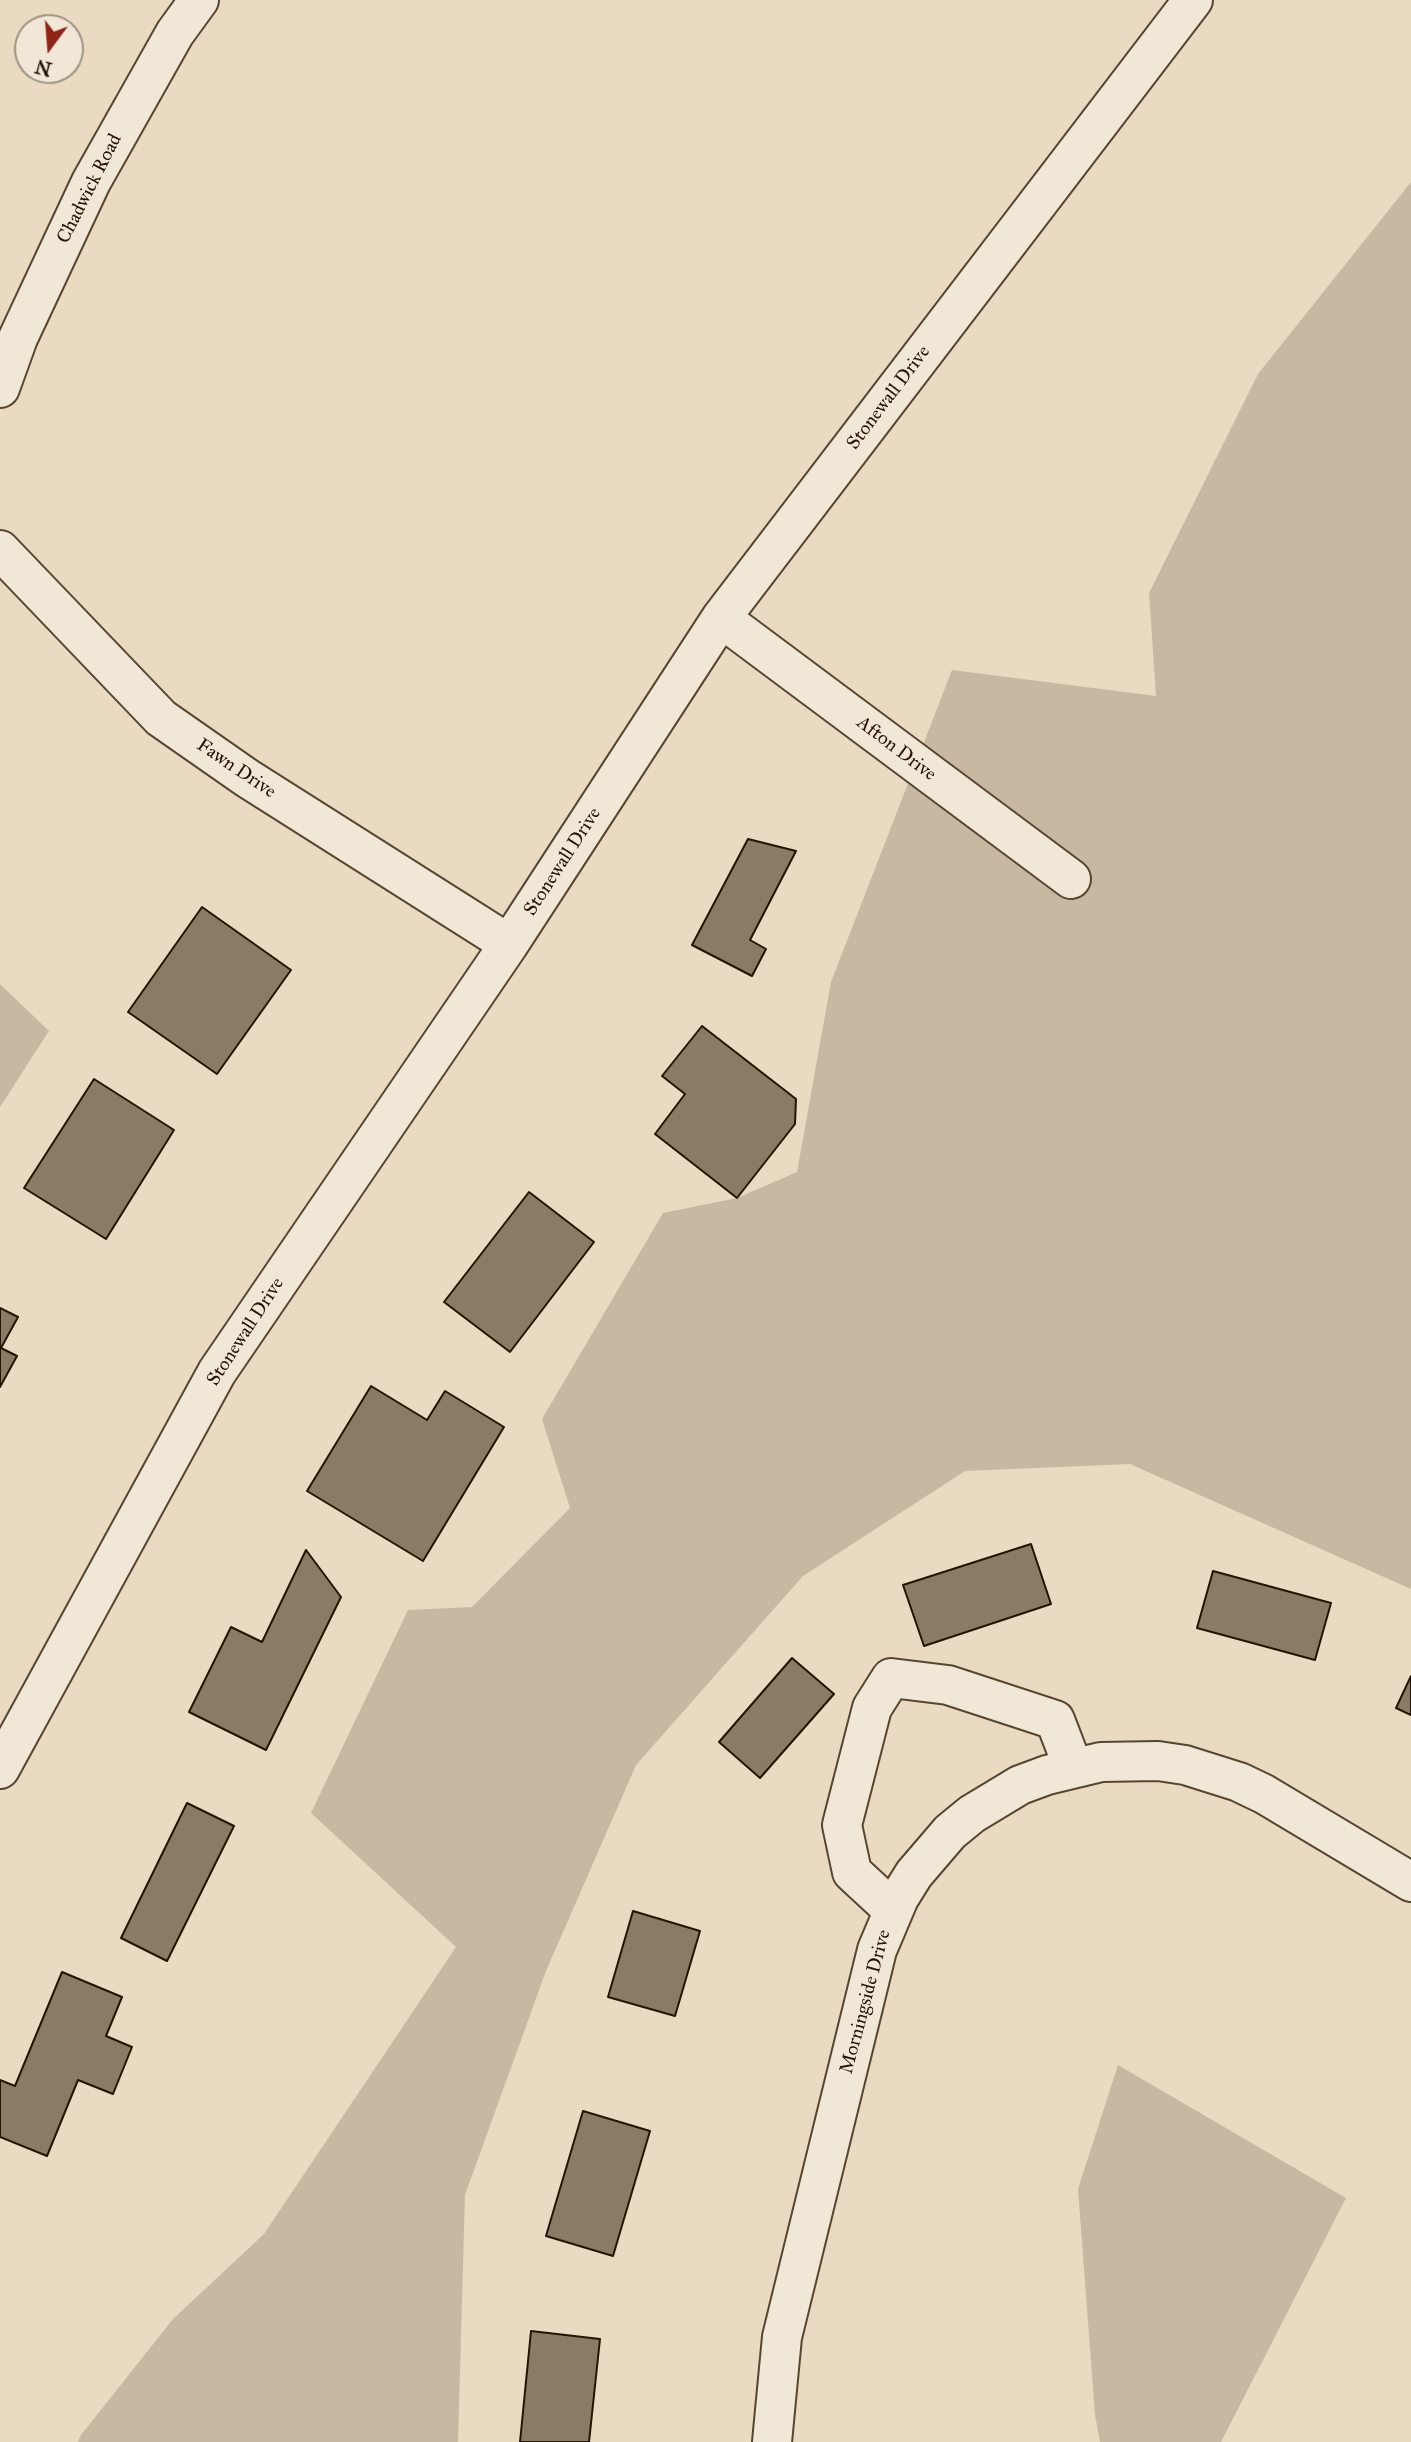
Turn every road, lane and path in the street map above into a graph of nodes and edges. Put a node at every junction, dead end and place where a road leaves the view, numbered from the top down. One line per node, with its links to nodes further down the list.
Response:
1 (199, 0): 3 (street, Chadwick Road)
2 (1193, 0): 5 (street, Stonewall Drive)
3 (0, 388)
4 (0, 550): 7 (street, Fawn Drive)
5 (722, 618): 6 (street, Afton Drive); 7 (street, Stonewall Drive)
6 (1071, 879)
7 (509, 944): 9 (street, Stonewall Drive)
8 (1073, 1767): 10 (street, Morningside Drive); 11 (street, Morningside Drive); 11 (street)
9 (0, 1769)
10 (1411, 1882)
11 (893, 1910): 12 (street, Morningside Drive)
12 (772, 2442)

